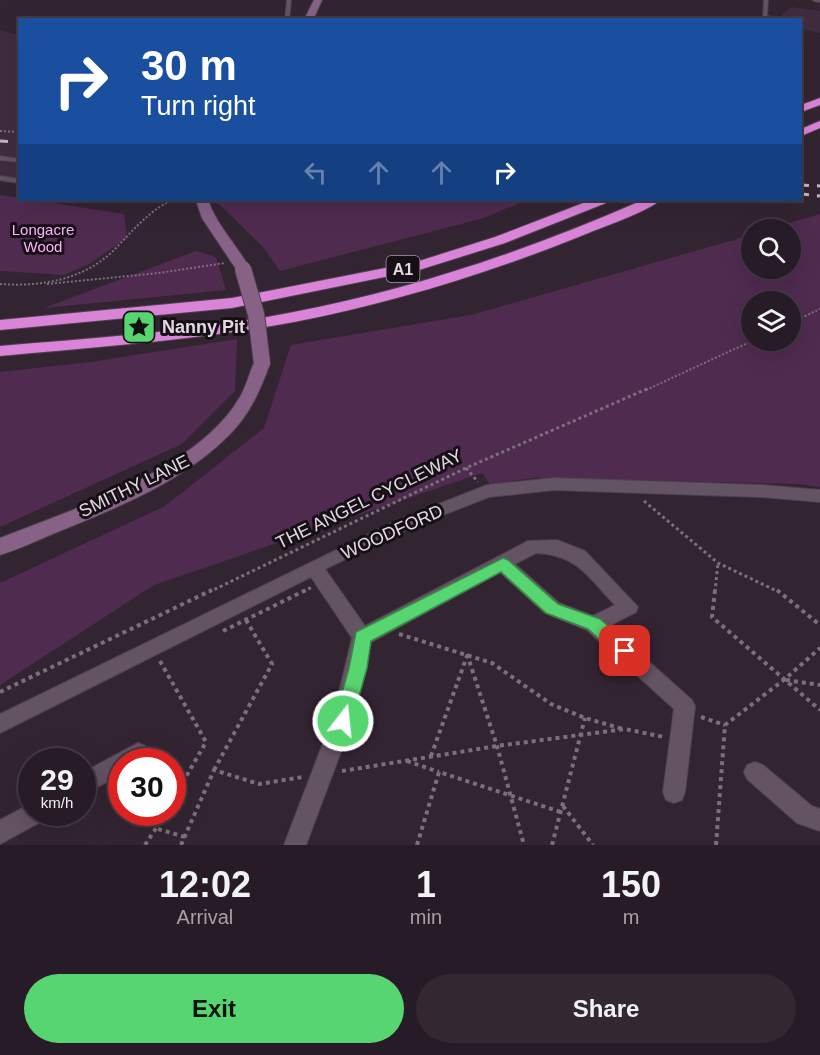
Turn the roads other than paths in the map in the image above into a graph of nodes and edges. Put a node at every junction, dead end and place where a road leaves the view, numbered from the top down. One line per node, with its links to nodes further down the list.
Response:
1 (289, 0): 6 (lane)
2 (318, 0): 7 (street)
3 (766, 0): 8 (lane)
4 (815, 0): 5 (lane)
5 (820, 1)
6 (287, 18)
7 (309, 18)
8 (765, 18)
9 (820, 101): 10 (highway)
10 (802, 110)
11 (820, 124): 12 (highway)
12 (802, 133)
13 (0, 158): 14 (lane)
14 (18, 161)
15 (0, 178): 16 (lane)
16 (18, 181)
17 (202, 201): 23 (street, SMITHY LANE, bridge)
18 (599, 201): 20 (highway, A1)
19 (652, 201): 21 (highway, A1)
20 (0, 324)
21 (0, 351)
22 (820, 495): 25 (street, WOODFORD)
23 (0, 547)
24 (503, 564): 26 (street); 26 (street); 27 (street)
25 (314, 567): 27 (street); 28 (street, WOODFORD)
26 (594, 624): 30 (street)
27 (371, 633): 34 (street)
28 (0, 724)
29 (755, 772): 31 (street)
30 (674, 792)
31 (820, 820)
32 (18, 822): 33 (street)
33 (0, 833)
34 (295, 845)

